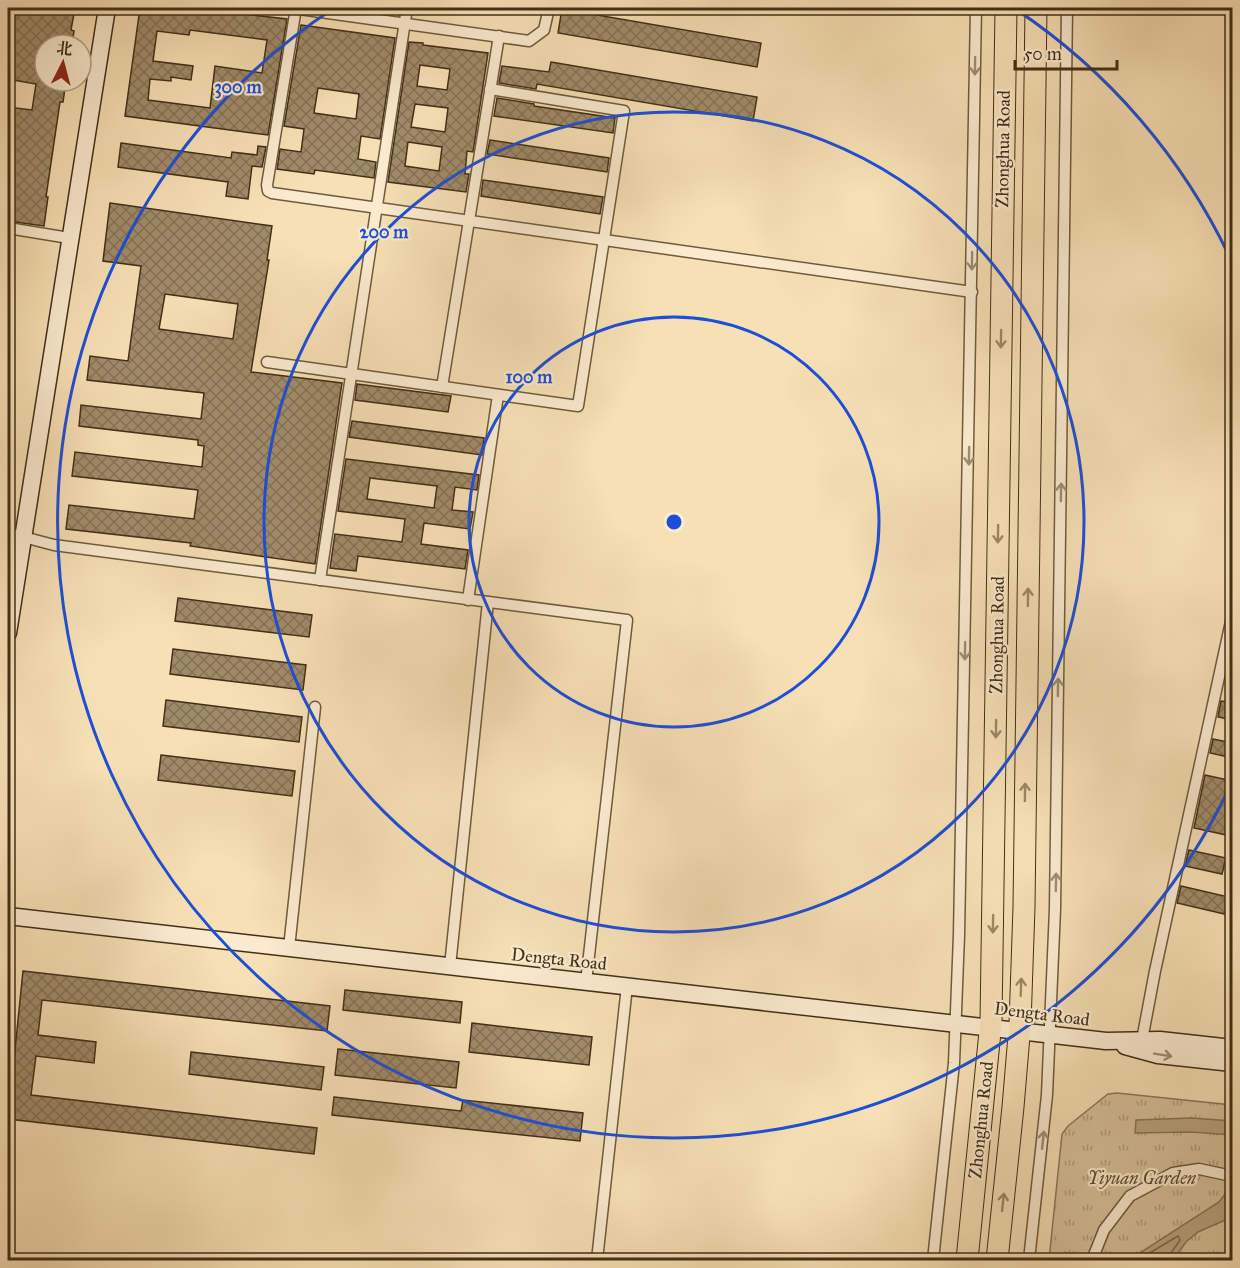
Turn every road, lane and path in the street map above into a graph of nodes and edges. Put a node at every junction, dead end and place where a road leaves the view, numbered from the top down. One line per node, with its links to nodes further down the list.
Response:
1 (107, 8): 15 (street)
2 (294, 8): 9 (street); 12 (street)
3 (407, 8): 9 (street)
4 (549, 8): 10 (street)
5 (976, 8): 17 (street, one-way to 17)
6 (1006, 8): 35 (highway, Zhonghua Road, one-way to 35)
7 (1036, 8): 36 (highway, Zhonghua Road, one-way to 7)
8 (1067, 8): 37 (street, one-way to 8)
9 (405, 23): 10 (street); 12 (street)
10 (499, 36): 11 (street)
11 (490, 89): 13 (street); 16 (street)
12 (377, 207): 13 (street); 19 (street)
13 (469, 220): 16 (street); 20 (street)
14 (8, 228): 15 (street)
15 (69, 238): 22 (street)
16 (603, 240): 17 (street); 21 (street)
17 (972, 292): 34 (street, one-way to 34)
18 (267, 362): 19 (street)
19 (352, 374): 20 (street); 23 (street)
20 (442, 387): 21 (street)
21 (498, 395): 24 (street)
22 (15, 534): 23 (street); 27 (street)
23 (320, 580): 24 (street)
24 (468, 600): 25 (street)
25 (488, 602): 31 (street); 32 (street)
26 (1233, 617): 38 (street)
27 (8, 633)
28 (315, 707): 30 (street)
29 (8, 916): 30 (street, Dengta Road)
30 (289, 948): 31 (street, Dengta Road)
31 (450, 966): 32 (street, Dengta Road)
32 (586, 982): 33 (street, Dengta Road)
33 (627, 987): 34 (street, Dengta Road); 43 (street)
34 (956, 1024): 35 (street, Dengta Road); 44 (street)
35 (990, 1027): 36 (street, Dengta Road); 45 (highway, Zhonghua Road)
36 (1020, 1031): 37 (street, Dengta Road); 46 (highway, Zhonghua Road, one-way to 36)
37 (1050, 1034): 39 (street, Dengta Road); 47 (street, one-way to 37)
38 (1142, 1040): 39 (street, Dengta Road); 40 (street, Dengta Road)
39 (1106, 1041): 41 (street, Dengta Road, one-way to 41)
40 (1233, 1048)
41 (1233, 1064)
42 (1233, 1176): 48 (street)
43 (597, 1260)
44 (933, 1260)
45 (967, 1260)
46 (997, 1260)
47 (1029, 1260)
48 (1092, 1260)

